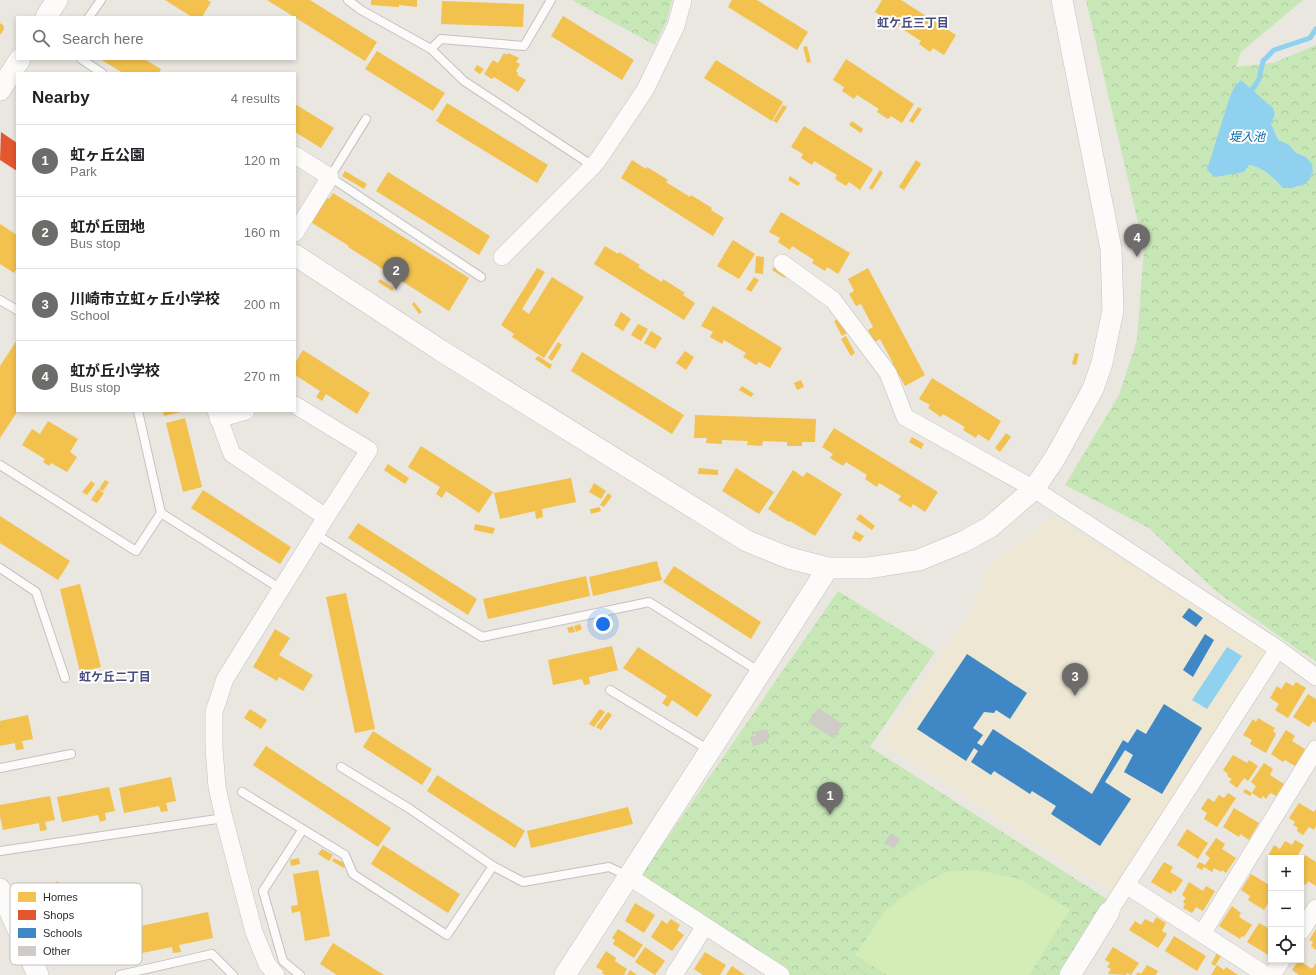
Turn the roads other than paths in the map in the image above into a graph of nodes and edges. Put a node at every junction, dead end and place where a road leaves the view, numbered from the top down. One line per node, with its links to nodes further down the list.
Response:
1 (57, 0): 7 (street)
2 (101, 0): 8 (lane)
3 (348, 0): 9 (lane)
4 (551, 0): 9 (lane)
5 (684, 0): 14 (street)
6 (1062, 0): 28 (street)
7 (47, 16)
8 (90, 16)
9 (432, 49): 14 (lane)
10 (82, 60): 11 (lane)
11 (100, 72)
12 (366, 119): 15 (lane)
13 (296, 156): 15 (street)
14 (592, 166): 18 (street)
15 (330, 177): 16 (street); 20 (lane)
16 (296, 231)
17 (296, 256): 33 (street)
18 (502, 257)
19 (782, 263): 28 (street)
20 (481, 277)
21 (0, 300): 22 (lane)
22 (16, 309)
23 (296, 406): 30 (street)
24 (138, 412): 29 (lane)
25 (239, 412): 26 (street)
26 (217, 415): 30 (street)
27 (0, 465): 29 (lane)
28 (1034, 489): 33 (street); 35 (street)
29 (161, 513): 34 (lane)
30 (326, 517): 31 (street)
31 (315, 534): 34 (street); 36 (lane)
32 (0, 568): 38 (lane)
33 (828, 568): 36 (street)
34 (281, 589): 46 (street)
35 (1278, 649): 37 (street); 51 (street)
36 (760, 672): 41 (street)
37 (1316, 677)
38 (65, 678)
39 (610, 690): 41 (lane)
40 (1316, 749): 58 (street)
41 (709, 750): 50 (street)
42 (71, 754): 44 (lane)
43 (341, 766): 49 (lane)
44 (0, 768)
45 (242, 792): 47 (lane)
46 (224, 818): 48 (lane); 66 (street)
47 (303, 829): 49 (lane); 67 (lane)
48 (0, 851)
49 (493, 866): 50 (lane)
50 (628, 876): 56 (street); 68 (street)
51 (1126, 884): 55 (street); 58 (street)
52 (0, 889): 54 (street)
53 (1316, 908): 57 (street)
54 (10, 910)
55 (1109, 912): 70 (street)
56 (705, 926): 62 (street); 69 (street)
57 (1304, 927)
58 (1202, 934): 71 (street)
59 (1280, 963): 72 (street)
60 (34, 965): 63 (street)
61 (133, 974): 64 (lane); 65 (lane)
62 (779, 974)
63 (38, 975)
64 (120, 975)
65 (233, 975)
66 (276, 975)
67 (300, 975)
68 (565, 975)
69 (674, 975)
70 (1070, 975)
71 (1266, 975)
72 (1272, 975)

